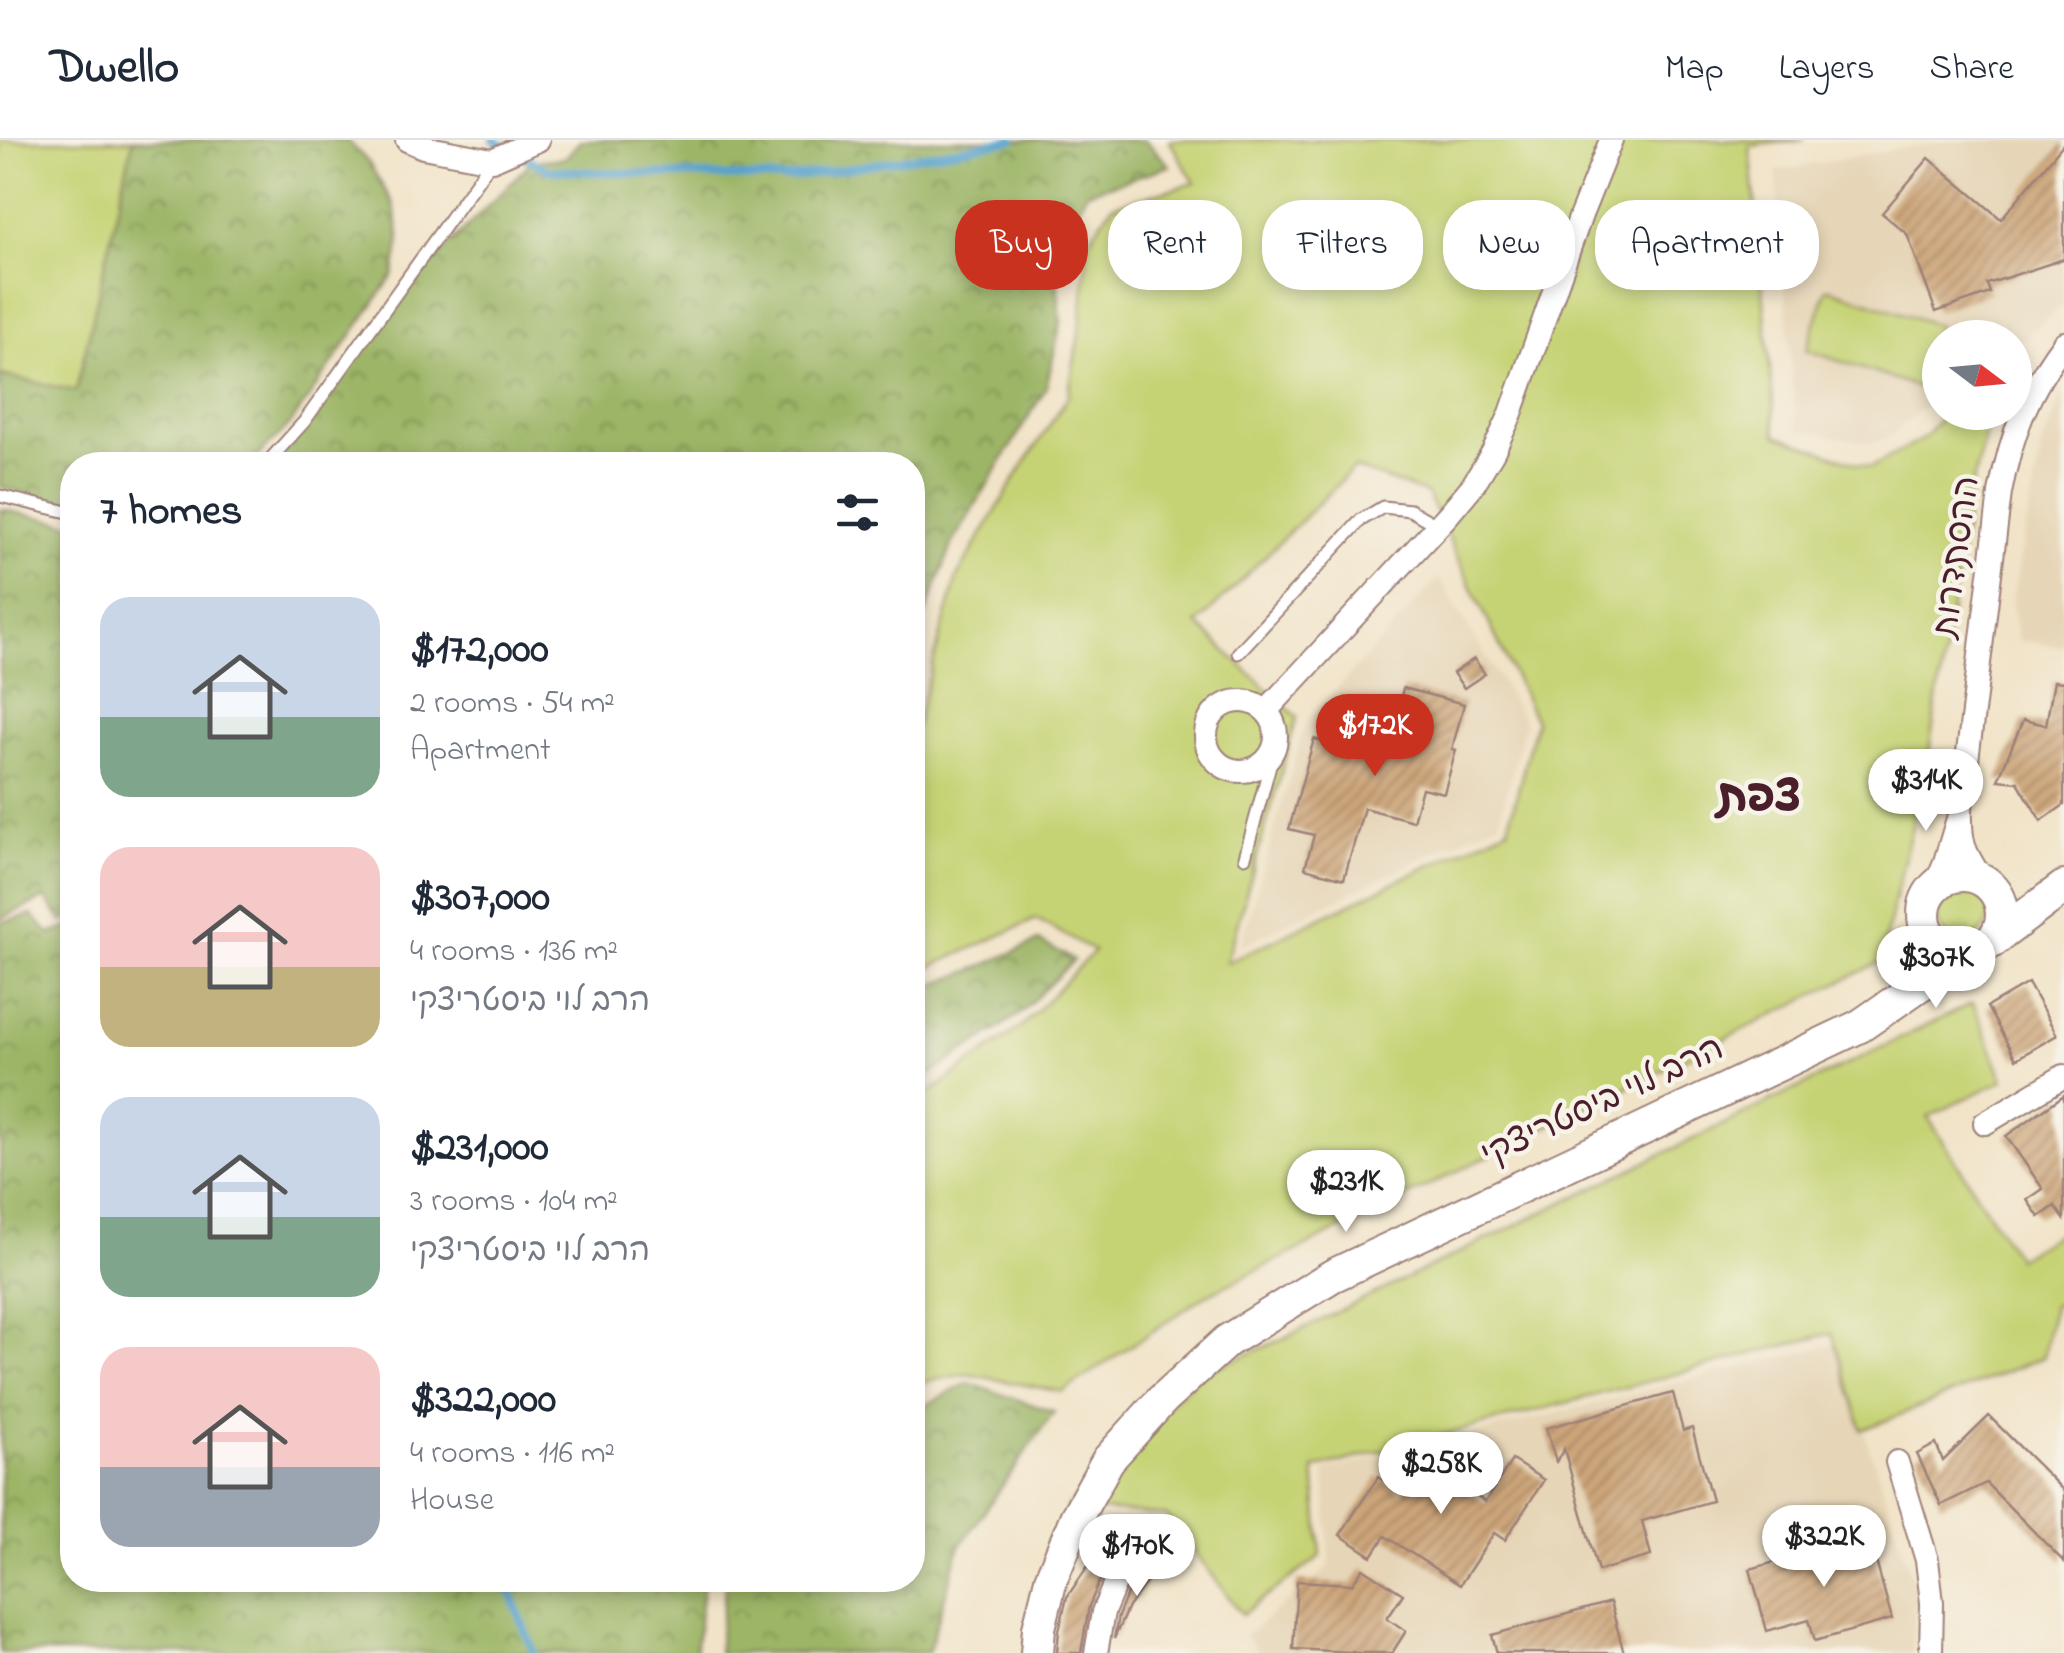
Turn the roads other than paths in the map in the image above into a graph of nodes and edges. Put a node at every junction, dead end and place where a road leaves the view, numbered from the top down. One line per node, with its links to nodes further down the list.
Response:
1 (407, 140): 4 (street)
2 (1611, 140): 9 (street)
3 (529, 144): 4 (street)
4 (493, 160): 6 (lane)
5 (2064, 344): 13 (street, ההסתדרות)
6 (277, 452)
7 (0, 496): 8 (lane)
8 (60, 510)
9 (1438, 526): 10 (lane); 11 (street)
10 (1238, 653)
11 (1266, 710): 12 (street); 12 (street)
12 (1276, 743): 14 (lane)
13 (1963, 794): 16 (street, ההסתדרות); 17 (street, ההסתדרות)
14 (1245, 857)
15 (2064, 886): 16 (street); 18 (street, הרב לוי ביסטריצקי)
16 (1989, 887): 17 (street); 18 (street)
17 (1929, 900): 18 (street); 19 (street, הרב לוי ביסטריצקי)
18 (1978, 950): 19 (street, הרב לוי ביסטריצקי)
19 (1871, 1019): 24 (street, הרב לוי ביסטריצקי)
20 (2064, 1076): 21 (street)
21 (1984, 1124)
22 (1897, 1462): 26 (street)
23 (1136, 1534): 25 (street)
24 (1037, 1653)
25 (1096, 1653)
26 (1931, 1653)

